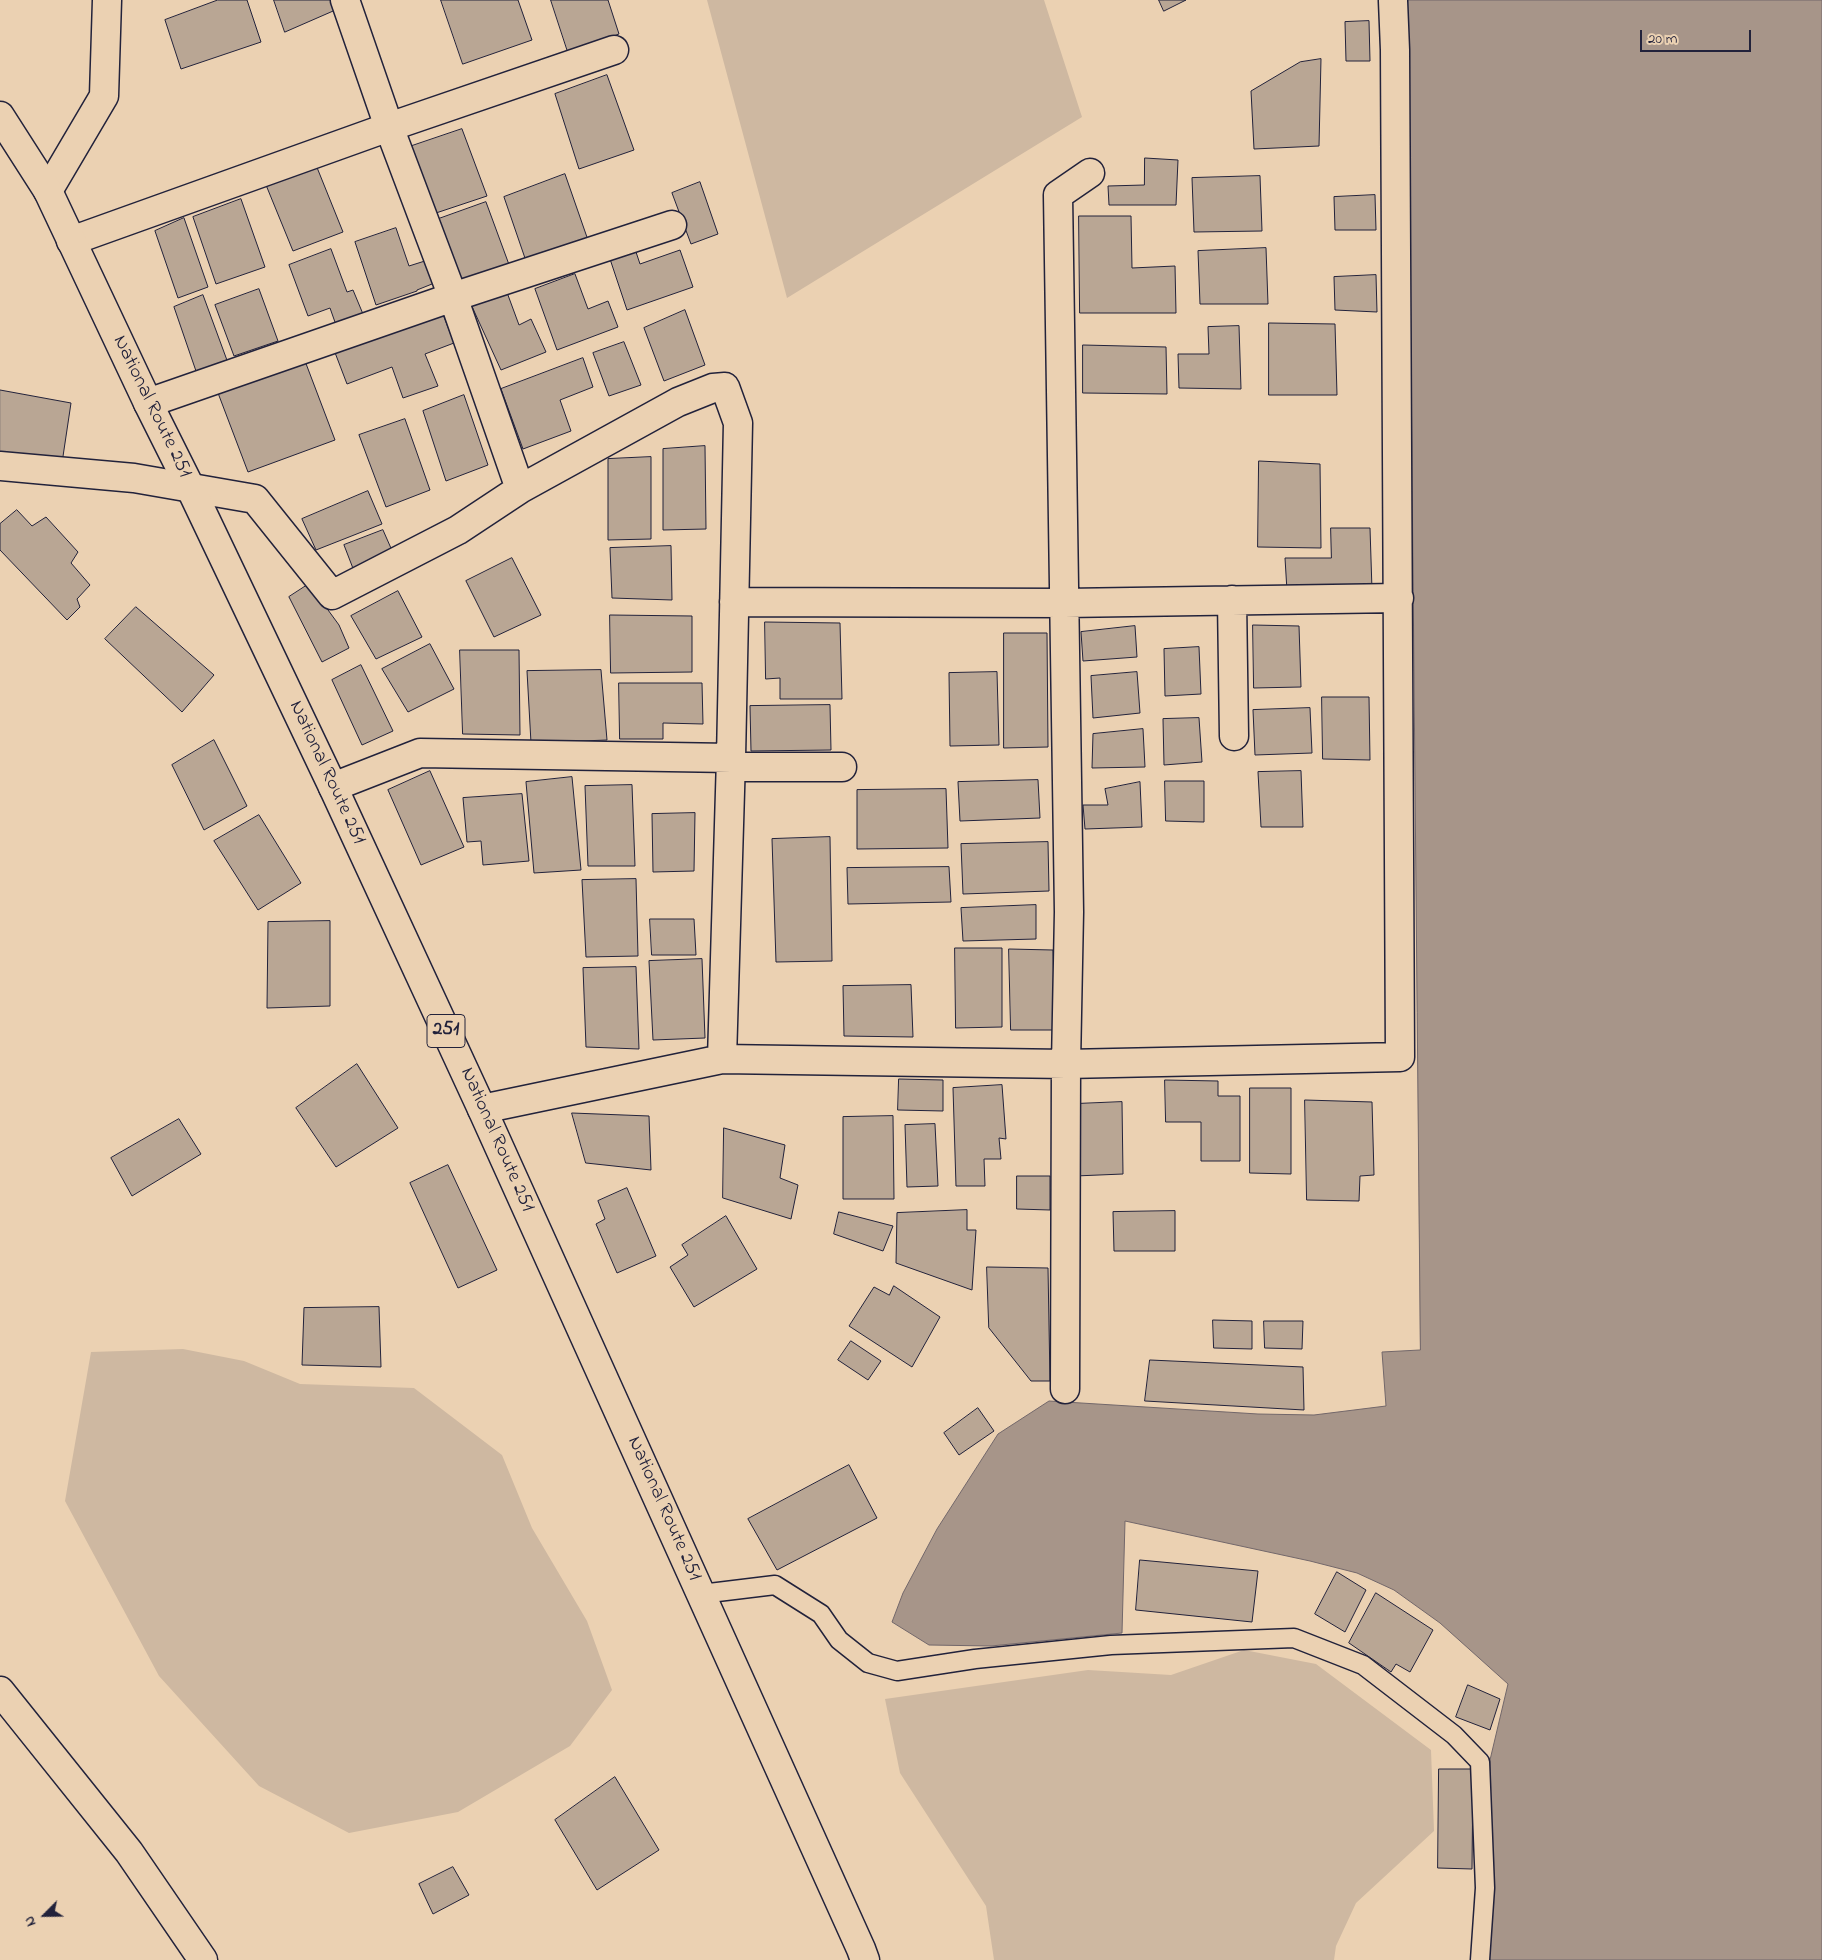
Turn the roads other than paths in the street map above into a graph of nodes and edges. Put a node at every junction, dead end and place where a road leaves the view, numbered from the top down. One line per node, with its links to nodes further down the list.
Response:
1 (345, 0): 6 (main road)
2 (108, 1): 8 (main road)
3 (1393, 2): 16 (main road)
4 (614, 50): 6 (main road)
5 (0, 116): 8 (main road, National Route 251 / 251)
6 (389, 127): 10 (main road); 11 (main road)
7 (1090, 173): 19 (main road)
8 (48, 191): 10 (main road, National Route 251 / 251)
9 (672, 225): 11 (main road)
10 (71, 241): 12 (main road, National Route 251 / 251)
11 (453, 297): 12 (main road); 15 (main road)
12 (148, 403): 14 (main road, National Route 251 / 251)
13 (0, 466): 14 (main road)
14 (190, 487): 15 (main road); 23 (main road, National Route 251 / 251)
15 (520, 490): 18 (main road)
16 (1399, 598): 17 (main road); 25 (main road)
17 (1232, 600): 19 (main road); 20 (main road)
18 (734, 602): 19 (main road); 21 (main road)
19 (1065, 603): 25 (main road)
20 (1234, 736)
21 (731, 762): 22 (main road); 23 (main road); 24 (main road)
22 (842, 767)
23 (333, 787): 26 (main road, National Route 251 / 251)
24 (722, 1059): 25 (main road); 26 (main road)
25 (1066, 1064): 27 (main road)
26 (482, 1109): 28 (main road, National Route 251 / 251)
27 (1065, 1389)
28 (701, 1594): 31 (main road, National Route 251 / 251); 32 (lane)
29 (0, 1691): 30 (main road)
30 (203, 1960)
31 (864, 1960)
32 (1480, 1960)

